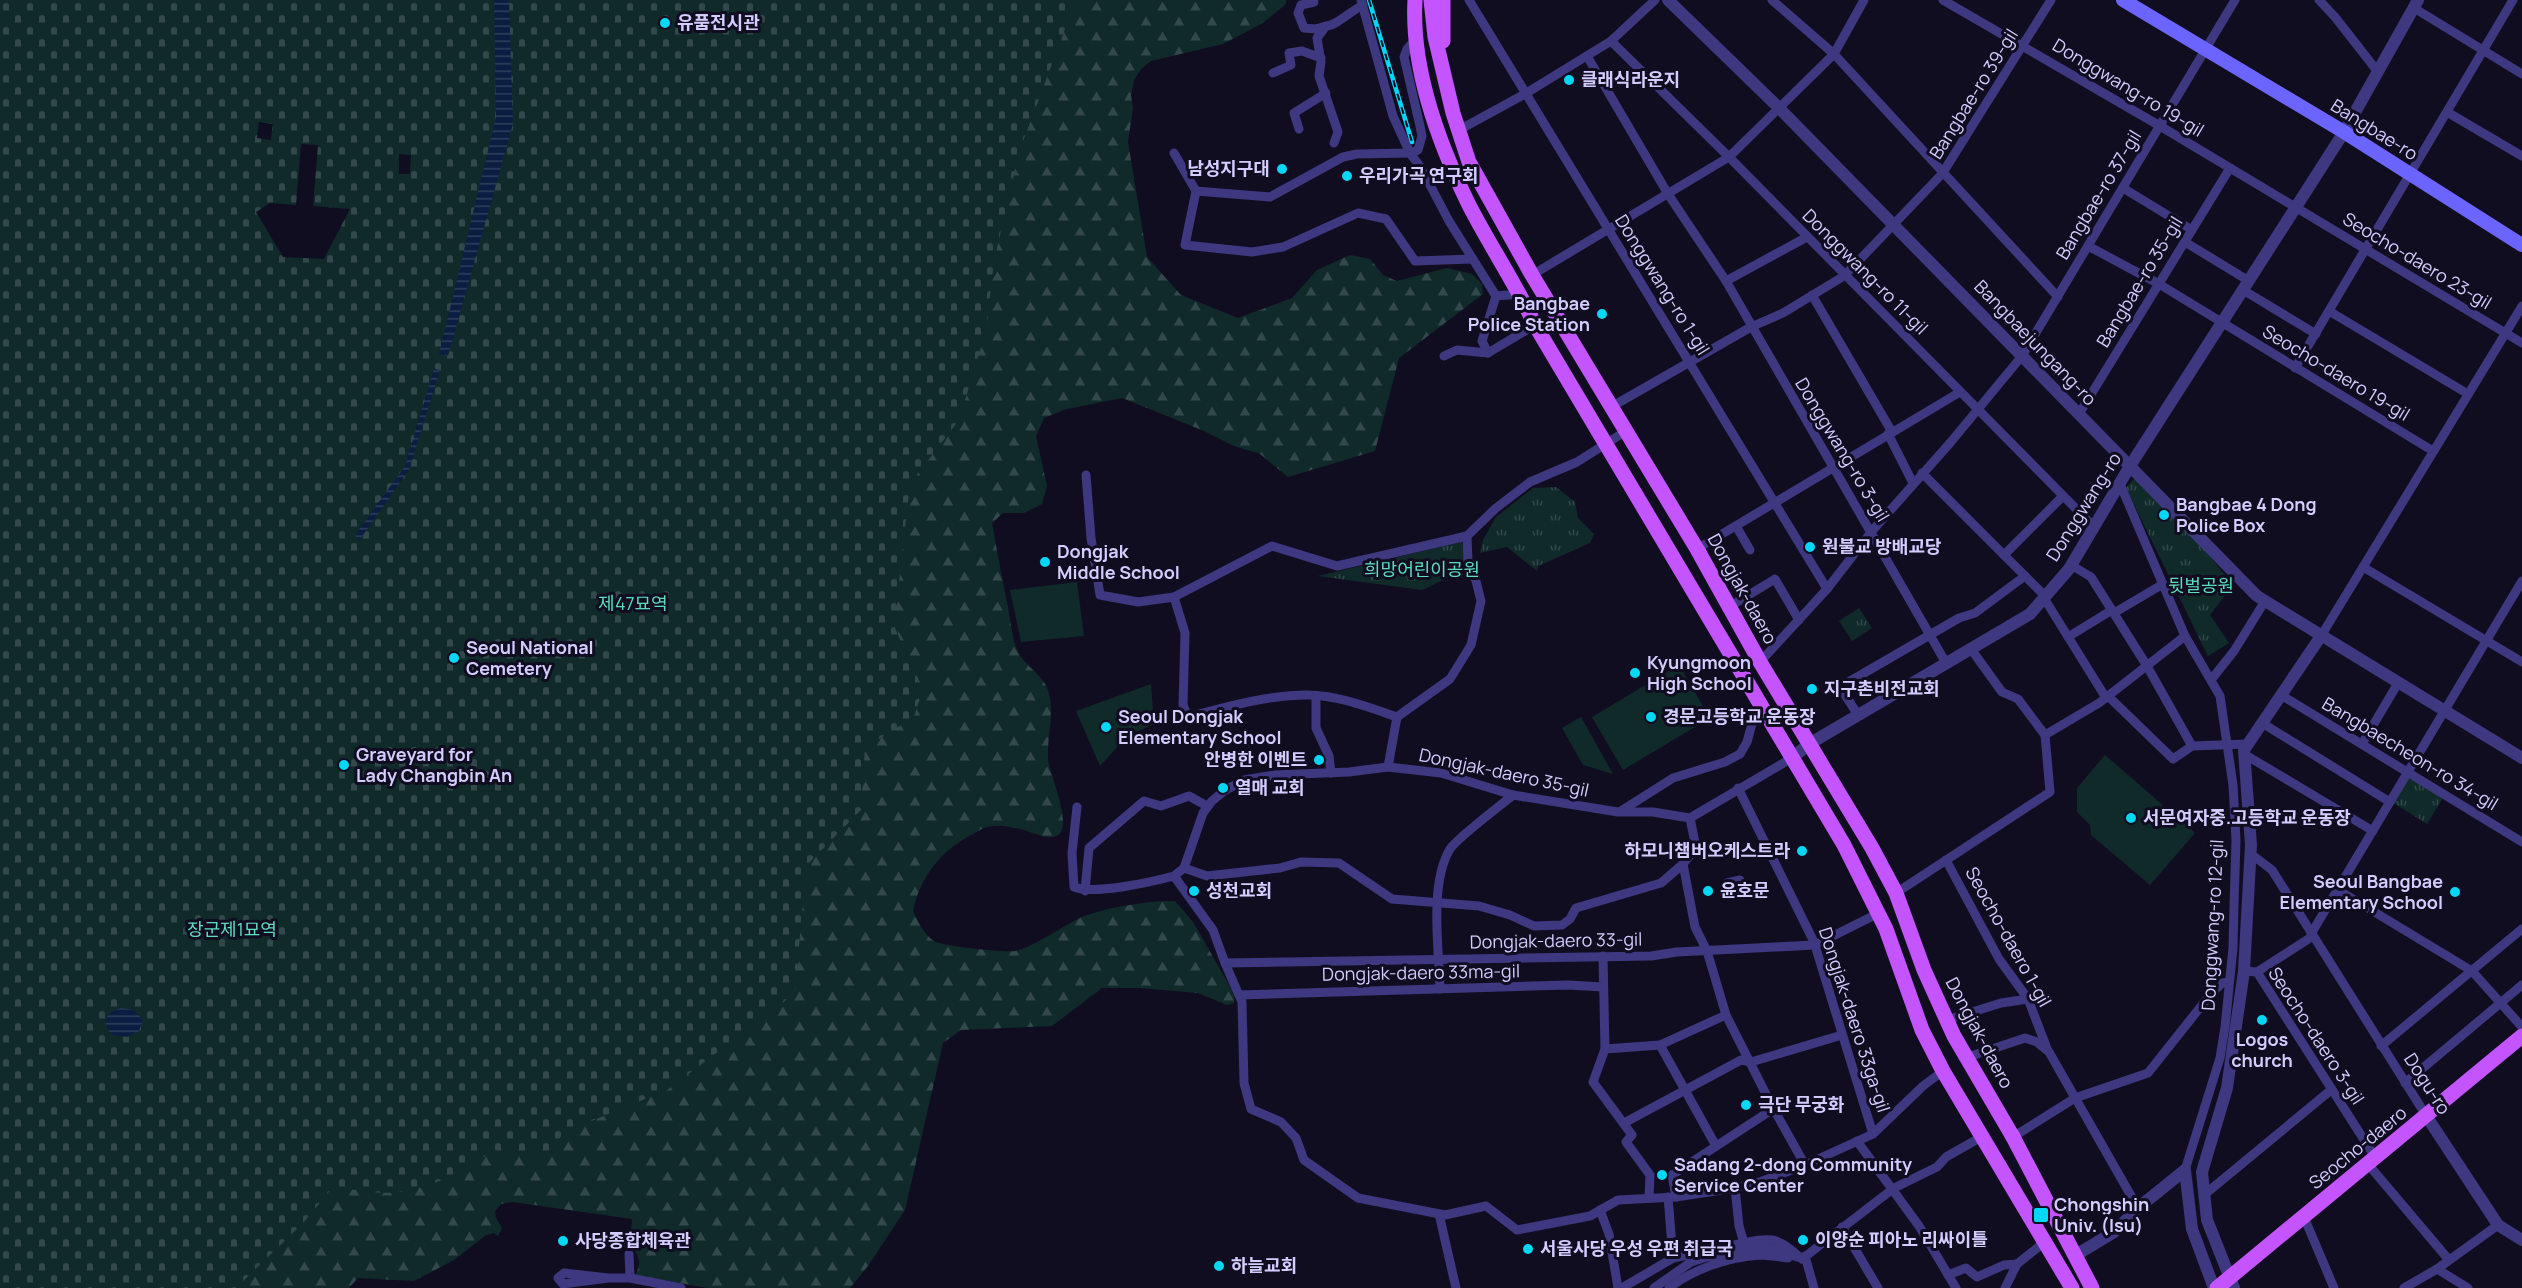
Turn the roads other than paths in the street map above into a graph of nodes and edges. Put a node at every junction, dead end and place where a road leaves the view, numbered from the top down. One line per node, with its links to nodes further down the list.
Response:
1 (1312, 0): 18 (street)
2 (1415, 0): 19 (main road)
3 (1431, 0): 27 (main road, Dongjak-daero)
4 (1443, 0): 27 (main road, Dongjak-daero)
5 (1469, 0): 33 (street, Donggwang-ro 1-gil)
6 (1655, 0): 20 (street)
7 (1668, 0): 34 (street, Bangbaejungang-ro)
8 (1772, 0): 24 (street, Bangbae-ro 39-gil)
9 (1864, 0): 24 (street)
10 (1943, 0): 21 (street, Donggwang-ro 19-gil)
11 (2051, 0): 21 (street, Bangbae-ro 39-gil)
12 (2124, 0): 22 (main road, Bangbae-ro)
13 (2235, 0): 22 (street)
14 (2319, 0): 29 (street)
15 (2513, 0): 23 (street)
16 (1362, 2): 18 (street); 42 (street)
17 (2416, 4): 23 (street); 29 (street, Donggwang-ro)
18 (1326, 26): 26 (street)
19 (1415, 40): 28 (main road); 42 (street)
20 (1611, 41): 25 (street); 44 (street, Donggwang-ro 11-gil)
21 (2024, 46): 36 (street, Donggwang-ro 19-gil); 46 (street, Bangbae-ro 39-gil)
22 (2206, 49): 36 (street, Bangbae-ro 37-gil); 39 (main road, Bangbae-ro)
23 (2483, 51): 31 (street); 35 (street)
24 (1834, 54): 34 (street); 46 (street, Bangbae-ro 39-gil)
25 (1587, 56): 33 (street); 50 (street, Donggwang-ro 3-gil)
26 (1321, 58): 30 (street); 32 (street)
27 (1442, 62): 28 (main road); 38 (main road, Dongjak-daero)
28 (1420, 65): 66 (main road)
29 (2378, 72): 39 (street, Donggwang-ro)
30 (1273, 73)
31 (2522, 74)
32 (1326, 93): 37 (street); 40 (street)
33 (1525, 94): 38 (street); 53 (street, Donggwang-ro 1-gil)
34 (1779, 108): 44 (street); 52 (street, Bangbaejungang-ro)
35 (2447, 112): 43 (street); 47 (street)
36 (2160, 126): 45 (street, Donggwang-ro 19-gil); 48 (street, Bangbae-ro 37-gil)
37 (1299, 129)
38 (1459, 130): 61 (main road, Dongjak-daero)
39 (2344, 132): 47 (main road, Bangbae-ro); 51 (street, Donggwang-ro)
40 (1334, 143)
41 (1174, 153): 49 (street)
42 (1410, 153): 49 (street); 60 (street)
43 (2522, 156)
44 (1729, 157): 50 (street); 55 (street, Donggwang-ro 11-gil)
45 (2230, 168): 51 (street, Donggwang-ro 19-gil); 54 (street, Bangbae-ro 35-gil)
46 (1942, 174): 52 (street, Bangbae-ro 39-gil); 69 (street, Bangbae-ro 37-gil)
47 (2410, 174): 57 (main road, Bangbae-ro); 59 (street)
48 (2123, 188): 54 (street); 58 (street, Bangbae-ro 37-gil)
49 (1196, 191): 60 (street)
50 (1668, 194): 53 (street); 63 (street, Donggwang-ro 3-gil)
51 (2296, 207): 59 (street, Seocho-daero 23-gil); 65 (street, Donggwang-ro)
52 (1895, 225): 62 (street, Bangbae-ro 39-gil); 80 (street, Bangbaejungang-ro)
53 (1608, 230): 61 (street); 81 (street, Donggwang-ro 1-gil)
54 (2192, 230): 56 (street, Bangbae-ro 35-gil)
55 (1807, 237): 62 (street, Donggwang-ro 11-gil); 63 (street)
56 (2184, 242): 64 (street, Bangbae-ro 35-gil); 65 (street)
57 (2522, 245)
58 (2088, 246): 64 (street, Seocho-daero 19-gil); 69 (street, Bangbae-ro 37-gil)
59 (2366, 249): 71 (street); 75 (street, Seocho-daero 23-gil)
60 (1472, 259): 68 (street)
61 (1532, 275): 85 (main road, Dongjak-daero)
62 (1844, 276): 67 (street, Bangbae-ro 39-gil); 83 (street, Donggwang-ro 11-gil)
63 (1726, 281): 74 (street, Donggwang-ro 3-gil)
64 (2158, 284): 72 (street, Seocho-daero 19-gil); 87 (street, Bangbae-ro 35-gil)
65 (2246, 285): 72 (street, Donggwang-ro); 76 (street)
66 (1521, 294): 68 (street); 73 (main road)
67 (1812, 295): 74 (street, Bangbae-ro 39-gil); 89 (street)
68 (1496, 296): 78 (street)
69 (2058, 297): 80 (street, Bangbae-ro 37-gil)
70 (2522, 306): 75 (street)
71 (2329, 311): 76 (street); 84 (street)
72 (2222, 322): 82 (street, Seocho-daero 19-gil); 92 (street, Donggwang-ro)
73 (1535, 325): 78 (street); 90 (main road)
74 (1751, 327): 81 (street, Bangbae-ro 39-gil); 93 (street, Donggwang-ro 3-gil)
75 (2505, 333): 77 (street, Seocho-daero 23-gil); 84 (street)
76 (2316, 334): 82 (street)
77 (2522, 343)
78 (1488, 353): 79 (street)
79 (1444, 356)
80 (2022, 356): 86 (street, Bangbae-ro 37-gil); 87 (street, Bangbaejungang-ro)
81 (1691, 362): 85 (street, Bangbae-ro 39-gil); 99 (street, Donggwang-ro 1-gil)
82 (2295, 368): 91 (street, Seocho-daero 19-gil)
83 (1959, 392): 86 (street, Donggwang-ro 11-gil); 89 (street)
84 (2468, 394): 91 (street)
85 (1611, 407): 88 (main road, Dongjak-daero)
86 (1978, 410): 94 (street, Bangbae-ro 37-gil); 98 (street, Donggwang-ro 11-gil)
87 (2079, 414): 92 (street, Bangbaejungang-ro)
88 (1626, 431): 90 (street); 104 (main road, Dongjak-daero)
89 (1890, 433): 93 (street); 96 (street)
90 (1607, 444): 103 (street); 135 (main road)
91 (2433, 451): 108 (street)
92 (2130, 466): 97 (street, Donggwang-ro); 115 (street, Bangbaejungang-ro)
93 (1833, 469): 99 (street); 102 (street, Donggwang-ro 3-gil)
94 (1922, 473): 96 (street, Bangbae-ro 37-gil); 106 (street)
95 (1086, 475): 113 (street)
96 (1913, 483): 102 (street, Bangbae-ro 37-gil)
97 (2120, 484): 101 (street, Donggwang-ro); 111 (street, Donggwang-ro 12-gil)
98 (2064, 496): 101 (street, Donggwang-ro 11-gil); 106 (street)
99 (1775, 503): 100 (street); 112 (street, Donggwang-ro 1-gil)
100 (1736, 526): 104 (street); 105 (street)
101 (2094, 527): 107 (street, Donggwang-ro)
102 (1872, 531): 112 (street, Bangbae-ro 37-gil); 119 (street, Donggwang-ro 3-gil)
103 (1467, 536): 113 (street); 137 (street)
104 (1697, 549): 116 (main road, Dongjak-daero)
105 (1750, 549)
106 (2004, 555): 109 (street)
107 (2071, 565): 114 (street, Donggwang-ro); 117 (street)
108 (2363, 567): 121 (street); 123 (street)
109 (2025, 576): 114 (street); 119 (street)
110 (2522, 583): 123 (street)
111 (2163, 584): 117 (street); 120 (street, Donggwang-ro 12-gil)
112 (1827, 589): 118 (street, Bangbae-ro 37-gil)
113 (1174, 597): 132 (street)
114 (2044, 597): 122 (street); 124 (street, Donggwang-ro)
115 (2265, 601): 121 (street, Bangbaejungang-ro); 129 (street)
116 (1729, 607): 118 (street); 125 (main road, Dongjak-daero)
117 (2113, 611): 122 (street); 128 (street)
118 (1799, 620): 125 (street, Bangbae-ro 37-gil)
119 (1930, 635): 127 (street, Donggwang-ro 3-gil); 136 (street)
120 (2185, 636): 128 (street); 129 (street, Donggwang-ro 12-gil)
121 (2321, 636): 130 (street, Bangbaejungang-ro); 131 (street)
122 (2068, 637): 133 (street)
123 (2486, 641): 126 (street); 134 (street)
124 (1971, 649): 127 (street, Donggwang-ro); 139 (street)
125 (1760, 662): 140 (main road, Dongjak-daero)
126 (2522, 662)
127 (1946, 663): 136 (street, Donggwang-ro)
128 (2147, 666): 133 (street); 143 (street)
129 (2211, 680): 142 (street, Donggwang-ro 12-gil)
130 (2398, 683): 134 (street, Bangbaejungang-ro); 141 (street)
131 (2281, 695): 138 (street); 141 (street, Bangbaecheon-ro 34-gil)
132 (1316, 696): 137 (street); 149 (street)
133 (2107, 697): 139 (street); 143 (street)
134 (2444, 711): 146 (street, Bangbaejungang-ro); 148 (street)
135 (1765, 712): 145 (main road); 155 (street)
136 (1858, 715): 140 (street, Donggwang-ro)
137 (1397, 717): 147 (street)
138 (2262, 723): 144 (street); 152 (street)
139 (2045, 735): 160 (street)
140 (1809, 744): 145 (street, Donggwang-ro); 168 (main road, Dongjak-daero)
141 (2362, 744): 148 (street, Bangbaecheon-ro 34-gil)
142 (2228, 745): 143 (street); 144 (street); 180 (street, Donggwang-ro 12-gil)
143 (2192, 746)
144 (2246, 749): 157 (street); 159 (street)
145 (1792, 758): 150 (street); 170 (main road)
146 (2522, 758)
147 (1388, 767): 149 (street, Dongjak-daero 35-gil); 151 (street, Dongjak-daero 35-gil)
148 (2408, 772): 152 (street); 158 (street, Bangbaecheon-ro 34-gil)
149 (1331, 773): 153 (street, Dongjak-daero 35-gil)
150 (1738, 788): 156 (street); 173 (street, Dongjak-daero 33ga-gil)
151 (1513, 795): 155 (street, Dongjak-daero 35-gil); 169 (street)
152 (2390, 802): 157 (street)
153 (1207, 806): 162 (street, Dongjak-daero 35-gil); 167 (street)
154 (1077, 807): 167 (street)
155 (1620, 811): 156 (street, Dongjak-daero 35-gil)
156 (1690, 818): 161 (street)
157 (2373, 831): 166 (street)
158 (2522, 842)
159 (2251, 854): 172 (street, Dogu-ro); 178 (street)
160 (1947, 860): 168 (street, Seocho-daero 1-gil); 185 (street, Seocho-daero 1-gil)
161 (1683, 864): 169 (street); 174 (street)
162 (1184, 868): 163 (street); 169 (street)
163 (1174, 876): 167 (street); 177 (street)
164 (1740, 880): 165 (street)
165 (1727, 883)
166 (2338, 890): 172 (street); 179 (street)
167 (1085, 891)
168 (1896, 893): 188 (main road, Dongjak-daero)
169 (1435, 902): 176 (street)
170 (1879, 913): 173 (street, Dongjak-daero 33-gil); 198 (main road)
171 (2522, 928): 179 (street)
172 (2312, 935): 178 (street); 193 (street, Dogu-ro)
173 (1815, 945): 174 (street, Dongjak-daero 33-gil); 190 (street, Dongjak-daero 33ga-gil)
174 (1707, 951): 175 (street, Dongjak-daero 33-gil); 187 (street)
175 (1603, 956): 176 (street, Dongjak-daero 33-gil); 182 (street)
176 (1439, 960): 177 (street, Dongjak-daero 33-gil); 183 (street)
177 (1225, 963): 184 (street)
178 (2251, 971): 201 (street, Seocho-daero 3-gil); 216 (street)
179 (2472, 971): 186 (street); 193 (street)
180 (2229, 982): 202 (street); 213 (street, Donggwang-ro 12-gil)
181 (2522, 985): 186 (street)
182 (1604, 987): 183 (street, Dongjak-daero 33ma-gil); 194 (street)
183 (1440, 989): 184 (street, Dongjak-daero 33ma-gil)
184 (1239, 995): 221 (street)
185 (2028, 999): 188 (street); 195 (street, Seocho-daero 1-gil)
186 (2500, 1003): 189 (street); 199 (street)
187 (1726, 1015): 192 (street); 197 (street)
188 (1947, 1020): 196 (main road, Dongjak-daero)
189 (2522, 1028)
190 (1842, 1035): 197 (street); 206 (street, Dongjak-daero 33ga-gil)
191 (2522, 1036): 204 (main road, Seocho-daero)
192 (1660, 1045): 194 (street); 200 (street)
193 (2381, 1046): 199 (street, Dogu-ro)
194 (1605, 1049): 205 (street)
195 (2049, 1052): 196 (street); 202 (street, Seocho-daero 1-gil)
196 (1968, 1057): 207 (main road, Dongjak-daero)
197 (1752, 1062): 200 (street); 203 (street)
198 (1943, 1071): 206 (street); 208 (main road)
199 (2405, 1083): 204 (street, Dogu-ro)
200 (1686, 1089): 205 (street); 210 (street)
201 (2331, 1090): 211 (street, Seocho-daero 3-gil); 216 (street)
202 (2075, 1098): 207 (street); 219 (street, Seocho-daero 1-gil)
203 (1773, 1109): 210 (street); 212 (street)
204 (2427, 1117): 211 (main road, Seocho-daero); 223 (street, Dogu-ro)
205 (1624, 1123): 218 (street)
206 (1874, 1134): 209 (street)
207 (2013, 1136): 229 (main road, Dongjak-daero)
208 (1983, 1137): 215 (street); 226 (main road)
209 (1857, 1142): 212 (street); 215 (street)
210 (1716, 1146): 217 (street)
211 (2371, 1160): 222 (main road, Seocho-daero); 232 (street, Seocho-daero 3-gil)
212 (1805, 1165): 214 (street)
213 (2185, 1170): 219 (street); 251 (street, Donggwang-ro 12-gil)
214 (1735, 1188): 217 (street); 227 (street)
215 (1894, 1188): 224 (street); 235 (street)
216 (2204, 1195): 238 (street)
217 (1672, 1197): 218 (street); 230 (street)
218 (1649, 1198): 220 (street)
219 (2138, 1208): 229 (street)
220 (1600, 1210): 221 (street); 243 (street)
221 (1439, 1214): 242 (street)
222 (2304, 1217): 238 (main road, Seocho-daero); 252 (street)
223 (2498, 1225): 225 (street, Dogu-ro); 232 (street)
224 (1842, 1227): 231 (street); 246 (street)
225 (2522, 1240)
226 (2046, 1241): 233 (street); 249 (main road)
227 (1744, 1243): 230 (street); 231 (street)
228 (628, 1254): 237 (street)
229 (2076, 1255): 250 (main road, Dongjak-daero)
230 (1673, 1258): 243 (street)
231 (1803, 1258): 240 (street); 244 (street); 245 (street)
232 (2449, 1260): 234 (street)
233 (2017, 1264): 235 (street); 248 (street)
234 (2436, 1269): 253 (street); 254 (street)
235 (1948, 1275): 247 (street)
236 (608, 1278): 237 (street)
237 (630, 1278): 239 (street)
238 (2232, 1283): 251 (main road, Seocho-daero)
239 (662, 1286): 241 (street)
240 (1657, 1287)
241 (681, 1288)
242 (1456, 1288)
243 (1620, 1288)
244 (1669, 1288)
245 (1814, 1288)
246 (1878, 1288)
247 (1956, 1288)
248 (2005, 1288)
249 (2072, 1288)
250 (2092, 1288)
251 (2215, 1288)
252 (2334, 1288)
253 (2404, 1288)
254 (2468, 1288)

